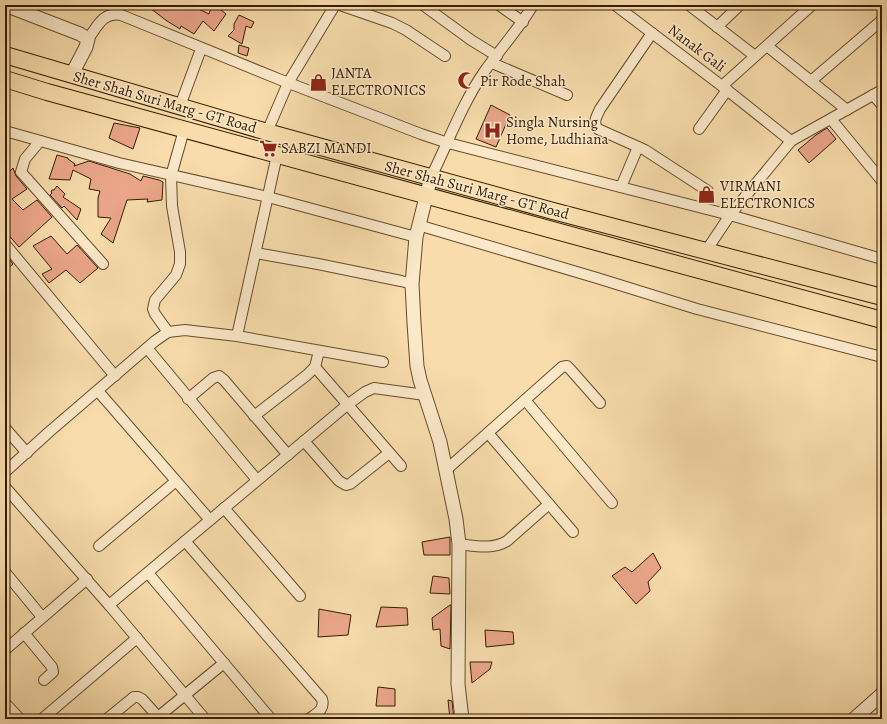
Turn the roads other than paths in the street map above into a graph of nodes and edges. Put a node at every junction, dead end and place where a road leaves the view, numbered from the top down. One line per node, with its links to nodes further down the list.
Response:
1 (5, 5): 17 (street)
2 (111, 5): 12 (street)
3 (335, 5): 27 (street)
4 (340, 5): 21 (street)
5 (423, 5): 23 (street)
6 (499, 5): 14 (street)
7 (533, 5): 14 (street)
8 (615, 5): 16 (street, Nanak Gali)
9 (689, 5): 15 (street)
10 (740, 5): 15 (street)
11 (812, 5): 18 (street)
12 (105, 17): 17 (street); 19 (street)
13 (882, 20): 26 (street)
14 (523, 22): 23 (street)
15 (717, 27): 22 (street)
16 (652, 33): 28 (street, Nanak Gali); 42 (street)
17 (88, 39): 24 (street)
18 (767, 46): 22 (street); 26 (street)
19 (201, 49): 27 (street); 32 (street)
20 (5, 55): 24 (main road, Sher Shah Suri Marg - GT Road)
21 (445, 56)
22 (755, 56): 28 (street)
23 (494, 59): 30 (street); 41 (street)
24 (72, 74): 32 (main road, Sher Shah Suri Marg - GT Road)
25 (5, 79): 36 (main road, Sher Shah Suri Marg - GT Road)
26 (811, 81): 33 (street)
27 (288, 84): 38 (street); 41 (street)
28 (725, 88): 35 (street); 40 (street, Nanak Gali)
29 (878, 93): 31 (street); 33 (street)
30 (567, 95)
31 (882, 105)
32 (180, 106): 38 (main road, Sher Shah Suri Marg - GT Road)
33 (847, 110): 34 (street)
34 (831, 119): 40 (street); 46 (street)
35 (699, 129)
36 (184, 130): 43 (main road, Sher Shah Suri Marg - GT Road); 44 (street)
37 (5, 131): 39 (street)
38 (267, 132): 45 (main road, Sher Shah Suri Marg - GT Road)
39 (40, 141): 44 (street); 57 (street)
40 (792, 142): 51 (street)
41 (448, 143): 45 (street); 47 (street)
42 (638, 147): 47 (street); 48 (street)
43 (277, 155): 49 (main road, Sher Shah Suri Marg - GT Road); 50 (street)
44 (171, 176): 50 (street); 61 (street)
45 (431, 177): 49 (street); 54 (main road, Sher Shah Suri Marg - GT Road)
46 (882, 181)
47 (621, 187): 51 (street)
48 (708, 191)
49 (426, 196): 52 (street); 60 (main road, Sher Shah Suri Marg - GT Road)
50 (268, 197): 52 (street); 55 (street)
51 (730, 215): 54 (street); 56 (street)
52 (417, 231): 58 (street); 65 (street)
53 (5, 244): 68 (street)
54 (706, 251): 59 (main road, Sher Shah Suri Marg - GT Road)
55 (256, 253): 58 (street); 62 (street)
56 (882, 259)
57 (103, 264)
58 (412, 284): 70 (street)
59 (882, 297)
60 (882, 320)
61 (168, 332): 62 (street); 63 (street)
62 (238, 336): 64 (street)
63 (147, 348): 68 (street); 71 (street)
64 (319, 351): 66 (street); 67 (street)
65 (882, 357)
66 (383, 362)
67 (315, 367): 74 (street); 75 (street)
68 (115, 376): 69 (street)
69 (98, 391): 79 (street); 86 (street)
70 (425, 395): 74 (street); 83 (street)
71 (188, 399): 75 (street); 85 (street)
72 (525, 400): 73 (street); 77 (street); 88 (street)
73 (600, 403)
74 (347, 404): 78 (street); 80 (street)
75 (254, 416): 81 (street)
76 (5, 428): 79 (street)
77 (488, 433): 83 (street); 89 (street)
78 (304, 441): 80 (street); 81 (street)
79 (27, 452): 84 (street)
80 (389, 453): 82 (street)
81 (288, 455): 85 (street)
82 (401, 466)
83 (446, 470): 94 (street)
84 (5, 472)
85 (257, 480): 90 (street)
86 (176, 481): 91 (street); 95 (street)
87 (5, 487): 98 (street)
88 (612, 503)
89 (549, 504): 92 (street); 94 (street)
90 (224, 508): 91 (street); 99 (street)
91 (210, 520): 93 (street)
92 (573, 532)
93 (185, 541): 97 (street); 116 (street)
94 (459, 544): 117 (street)
95 (99, 546)
96 (5, 573): 101 (street)
97 (148, 573): 100 (street); 105 (street)
98 (87, 579): 100 (street); 101 (street)
99 (300, 596)
100 (109, 605): 103 (street)
101 (42, 617): 102 (street)
102 (24, 633): 104 (street); 106 (street)
103 (137, 638): 108 (street); 112 (street)
104 (5, 650)
105 (224, 663): 108 (street); 115 (street)
106 (44, 680)
107 (882, 694): 118 (street)
108 (184, 696): 111 (street); 114 (street)
109 (5, 703): 110 (street)
110 (18, 718)
111 (159, 718): 113 (street)
112 (42, 719)
113 (107, 719)
114 (205, 719)
115 (271, 719)
116 (310, 719)
117 (462, 719)
118 (854, 719)

